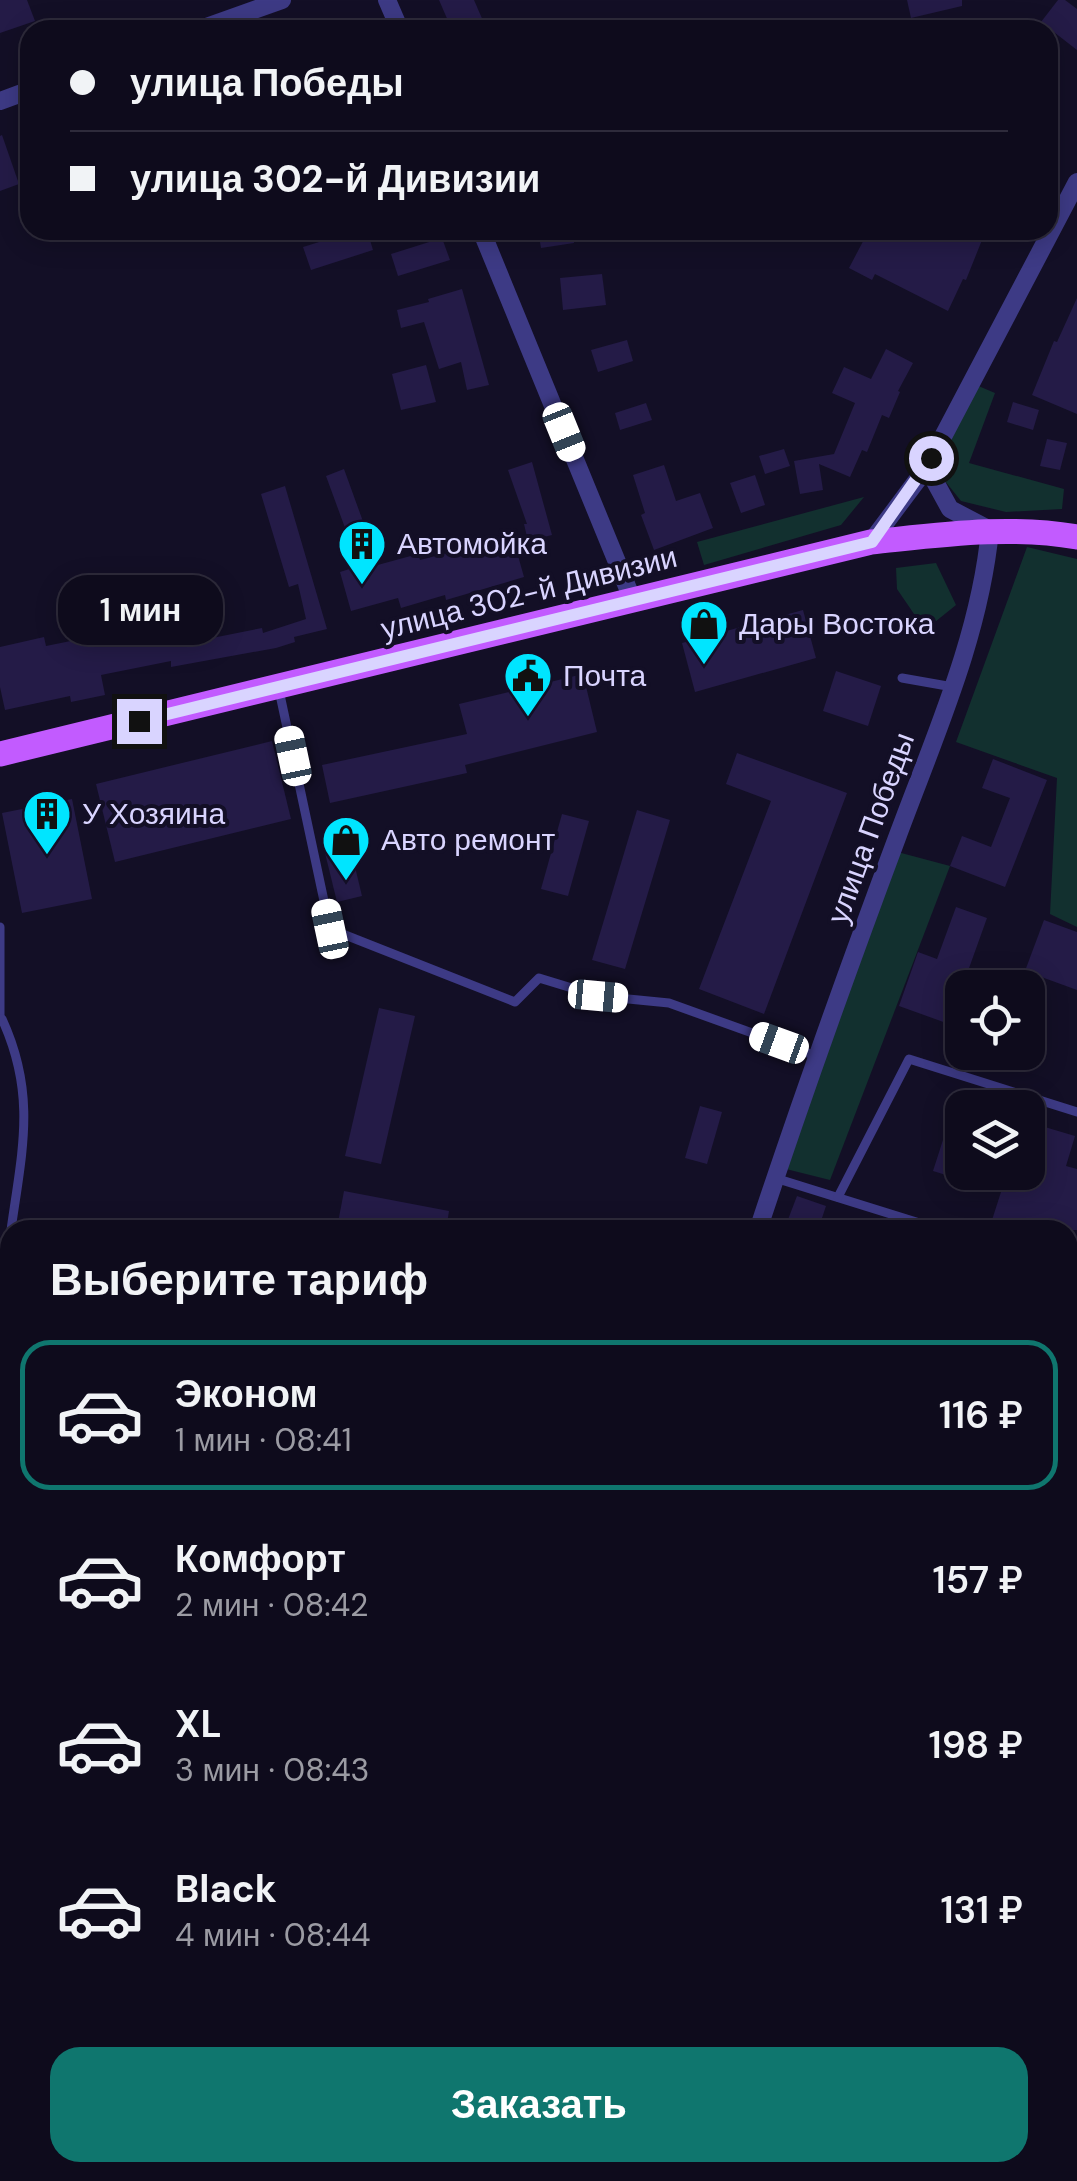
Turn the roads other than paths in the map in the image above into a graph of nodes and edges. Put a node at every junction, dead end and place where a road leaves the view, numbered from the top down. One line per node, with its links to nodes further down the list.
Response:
1 (282, 0): 2 (street)
2 (226, 20)
3 (1077, 182): 4 (street)
4 (1058, 218)
5 (486, 240): 11 (street)
6 (1046, 240): 7 (street)
7 (927, 467): 8 (street); 10 (street)
8 (990, 530): 9 (main road, улица 302-й Дивизии); 10 (main road, улица 302-й Дивизии); 14 (street, улица Победы)
9 (1077, 537)
10 (872, 542): 11 (main road, улица 302-й Дивизии)
11 (634, 601): 13 (main road, улица 302-й Дивизии)
12 (902, 678): 14 (lane)
13 (278, 687): 15 (main road, улица 302-й Дивизии); 18 (lane)
14 (953, 687): 18 (street, улица Победы)
15 (0, 754)
16 (0, 928): 17 (lane)
17 (1, 1020): 22 (lane)
18 (816, 1056): 20 (street, улица Победы)
19 (1077, 1112): 21 (lane)
20 (775, 1178): 21 (lane); 23 (street, улица Победы)
21 (838, 1197): 24 (lane)
22 (12, 1220)
23 (761, 1220)
24 (910, 1220)

